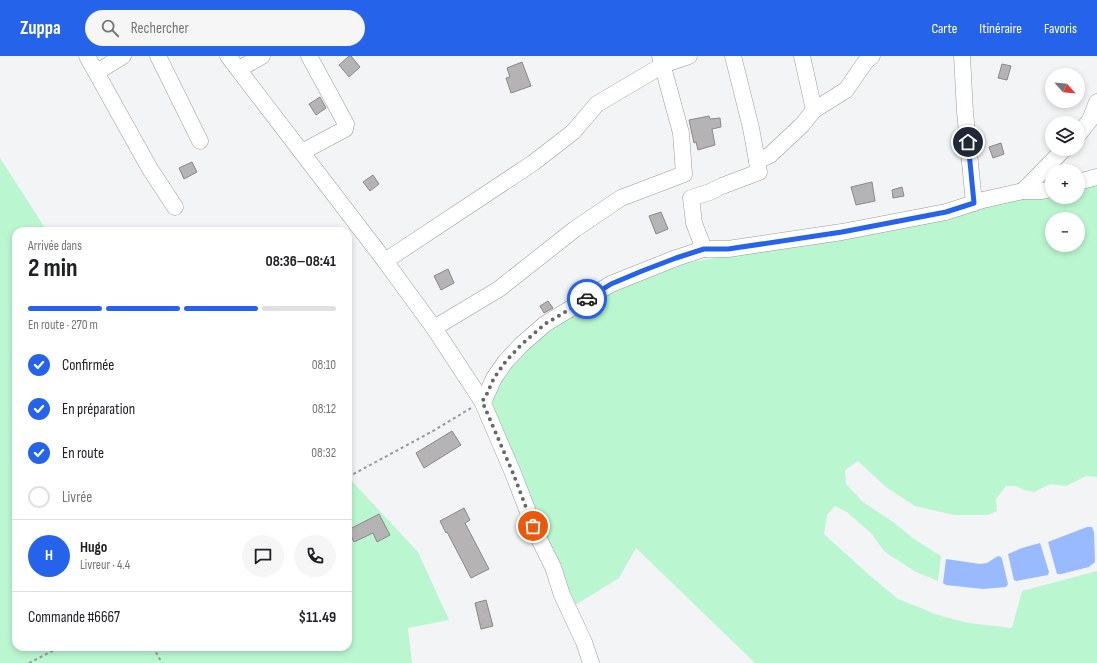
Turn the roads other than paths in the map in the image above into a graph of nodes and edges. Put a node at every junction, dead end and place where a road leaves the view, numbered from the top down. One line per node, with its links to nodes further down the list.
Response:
1 (87, 56): 14 (street)
2 (123, 56): 14 (street)
3 (158, 56): 18 (street)
4 (228, 56): 13 (street)
5 (262, 56): 13 (street)
6 (309, 56): 19 (street)
7 (689, 56): 12 (street)
8 (733, 56): 21 (street)
9 (802, 56): 16 (street)
10 (872, 56): 16 (street)
11 (962, 56): 28 (street)
12 (662, 61): 22 (street); 31 (street)
13 (239, 70): 19 (street)
14 (97, 72): 29 (street)
15 (1097, 102): 17 (street)
16 (814, 110): 21 (street)
17 (1085, 126)
18 (200, 141)
19 (302, 152): 31 (street)
20 (1057, 156): 26 (street)
21 (757, 161): 27 (street)
22 (684, 174): 27 (street); 32 (street)
23 (1097, 177): 24 (street)
24 (1085, 180)
25 (1045, 190): 26 (street)
26 (1024, 191): 28 (street)
27 (691, 198): 30 (street)
28 (974, 203): 30 (street)
29 (175, 208)
30 (704, 249): 33 (street)
31 (385, 262): 32 (street)
32 (434, 328): 33 (street)
33 (482, 401): 34 (street)
34 (591, 663)

